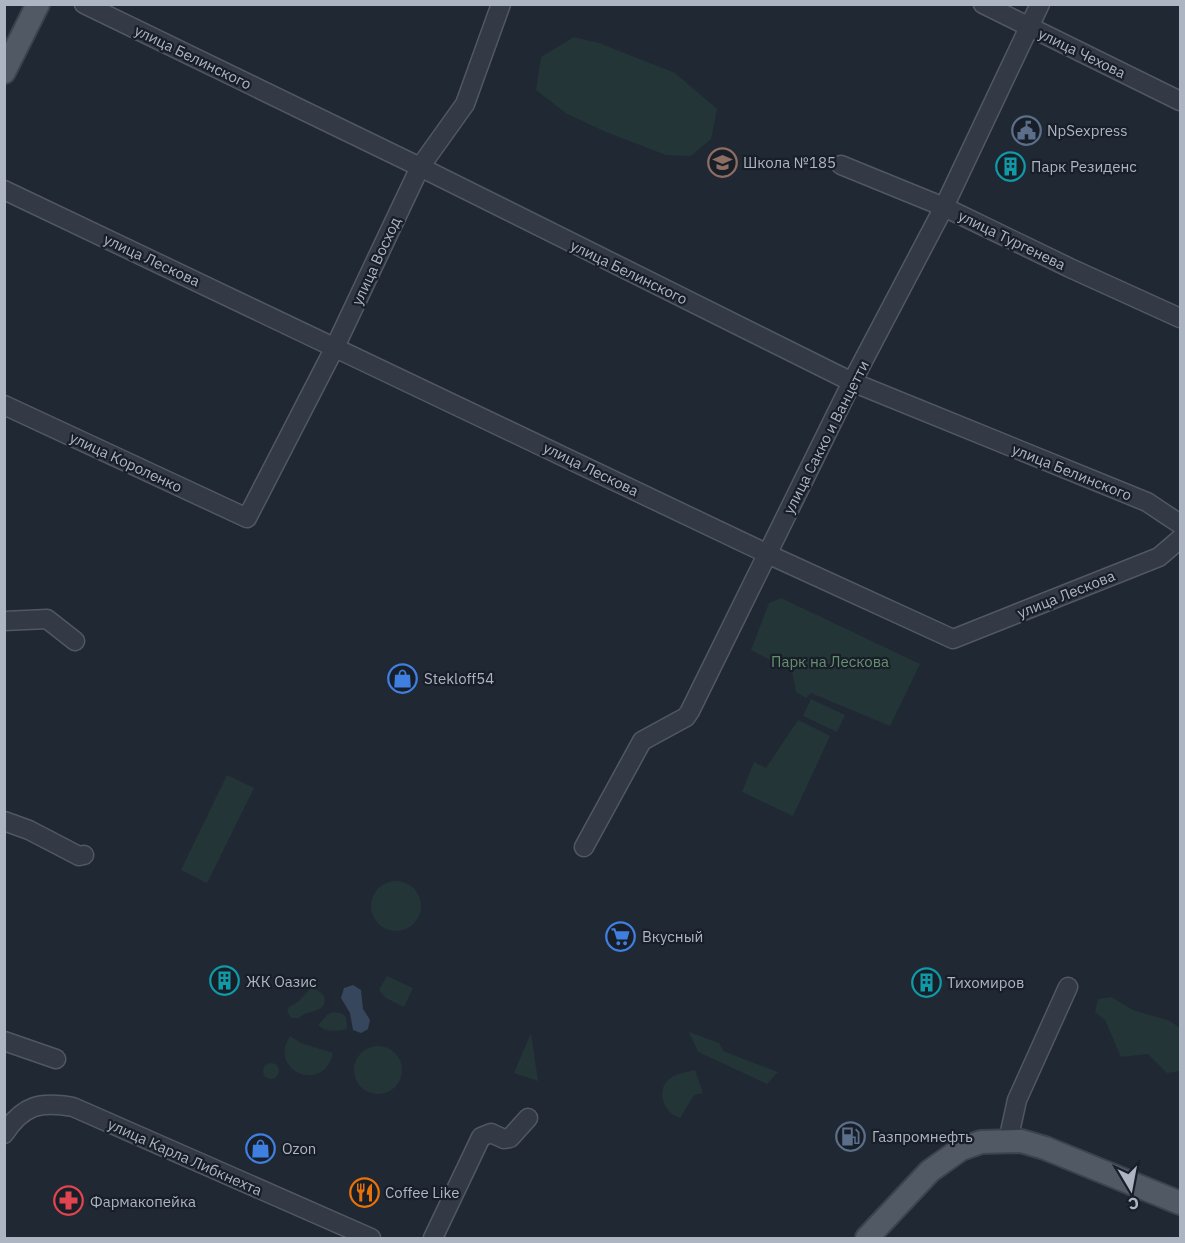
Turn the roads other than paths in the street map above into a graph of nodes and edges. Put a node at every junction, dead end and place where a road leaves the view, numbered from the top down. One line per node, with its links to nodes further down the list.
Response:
1 (38, 4): 7 (main road)
2 (84, 4): 10 (street, улица Белинского)
3 (501, 4): 10 (street, улица Восход)
4 (983, 4): 6 (street, улица Чехова)
5 (1040, 4): 6 (street, улица Сакко и Ванцетти)
6 (1030, 27): 8 (street, улица Чехова); 12 (street, улица Сакко и Ванцетти)
7 (4, 72)
8 (1180, 101)
9 (841, 165): 12 (street, улица Тургенева)
10 (420, 167): 14 (street, улица Восход); 15 (street, улица Белинского)
11 (4, 190): 14 (street, улица Лескова)
12 (944, 207): 13 (street, улица Тургенева); 15 (street, улица Сакко и Ванцетти)
13 (1180, 318)
14 (335, 347): 17 (street, улица Восход); 20 (street, улица Лескова)
15 (852, 382): 18 (street, улица Белинского); 20 (street, улица Сакко и Ванцетти)
16 (4, 405): 17 (street, улица Короленко)
17 (247, 518)
18 (1180, 524)
19 (1180, 539): 20 (street, улица Лескова)
20 (768, 554): 24 (street, улица Сакко и Ванцетти)
21 (4, 621): 22 (street)
22 (75, 641)
23 (4, 821): 25 (street)
24 (584, 847)
25 (84, 855)
26 (1068, 987): 31 (street)
27 (4, 1041): 28 (street)
28 (56, 1059)
29 (528, 1118): 34 (street)
30 (4, 1134): 33 (street, улица Карла Либкнехта)
31 (1002, 1141): 32 (main road); 35 (main road)
32 (1180, 1203)
33 (371, 1239)
34 (433, 1239)
35 (867, 1239)

